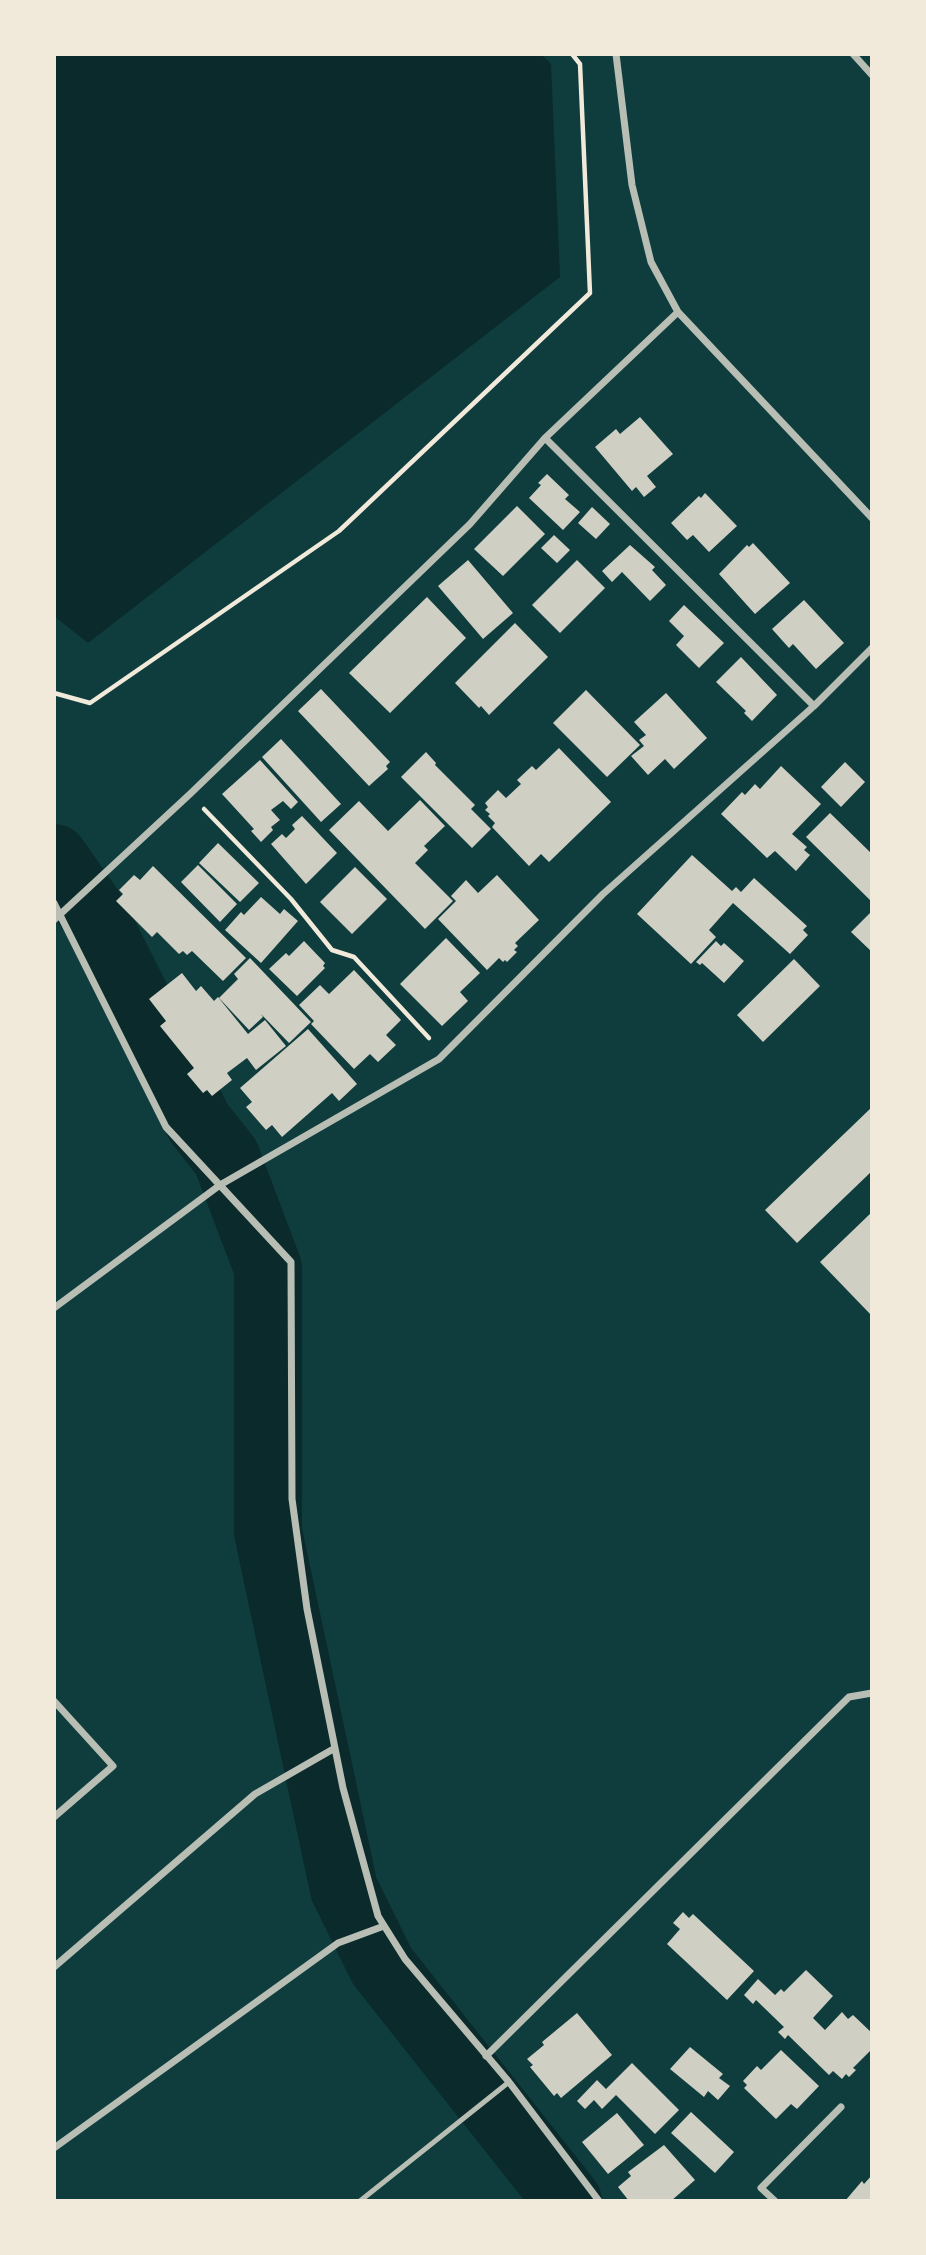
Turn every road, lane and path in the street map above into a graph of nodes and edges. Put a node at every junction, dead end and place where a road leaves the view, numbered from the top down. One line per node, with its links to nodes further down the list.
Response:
1 (572, 54): 9 (path)
2 (617, 54): 5 (street)
3 (853, 54): 4 (street)
4 (872, 75)
5 (678, 312): 6 (street); 7 (street)
6 (545, 438): 10 (street); 11 (street)
7 (872, 518)
8 (872, 648): 10 (street)
9 (54, 693)
10 (814, 706): 15 (street)
11 (190, 794): 13 (street); 15 (path)
12 (54, 903): 13 (street)
13 (61, 914): 14 (street); 16 (street)
14 (54, 920)
15 (444, 1054): 16 (street)
16 (220, 1185): 17 (street); 20 (street)
17 (54, 1308)
18 (872, 1693): 24 (street)
19 (54, 1701): 21 (street)
20 (335, 1748): 22 (street); 23 (street)
21 (54, 1817)
22 (384, 1926): 24 (street); 27 (street)
23 (54, 1967)
24 (486, 2056): 25 (street)
25 (509, 2082): 28 (lane); 29 (street)
26 (841, 2107): 30 (street)
27 (54, 2148)
28 (360, 2201)
29 (599, 2201)
30 (775, 2201)

